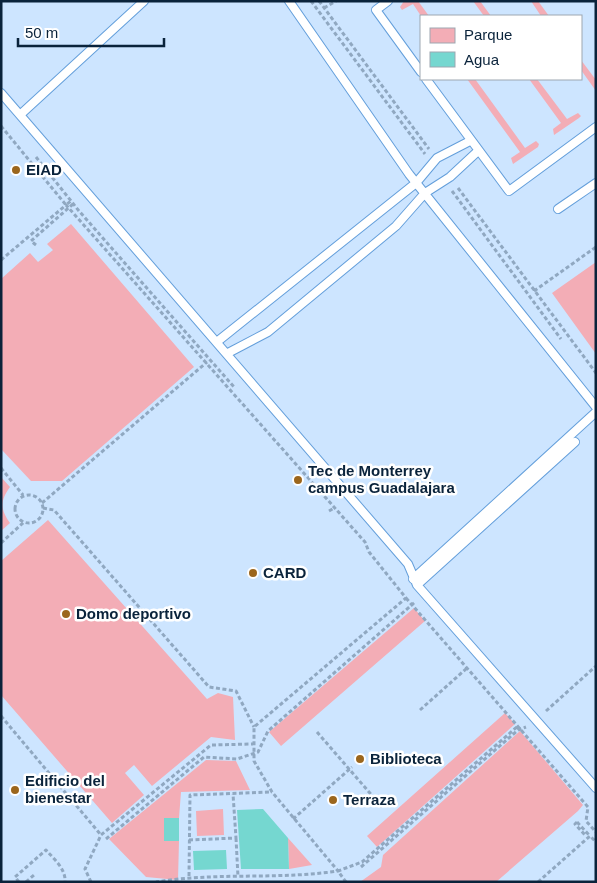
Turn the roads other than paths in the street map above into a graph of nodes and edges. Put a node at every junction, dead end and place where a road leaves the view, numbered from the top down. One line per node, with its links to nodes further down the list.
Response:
1 (144, 1): 7 (lane)
2 (289, 1): 11 (lane)
3 (388, 1): 4 (lane)
4 (420, 71)
5 (427, 80): 9 (lane)
6 (1, 93): 7 (lane)
7 (21, 114): 15 (lane)
8 (596, 127): 10 (lane)
9 (470, 141): 10 (lane); 11 (lane)
10 (478, 151): 13 (lane)
11 (416, 183): 13 (lane); 15 (lane)
12 (596, 183): 14 (lane)
13 (425, 194): 15 (lane); 16 (lane)
14 (558, 209)
15 (223, 347): 19 (lane)
16 (596, 407)
17 (596, 412): 19 (lane)
18 (575, 442): 19 (lane)
19 (415, 582): 20 (lane)
20 (596, 788)

